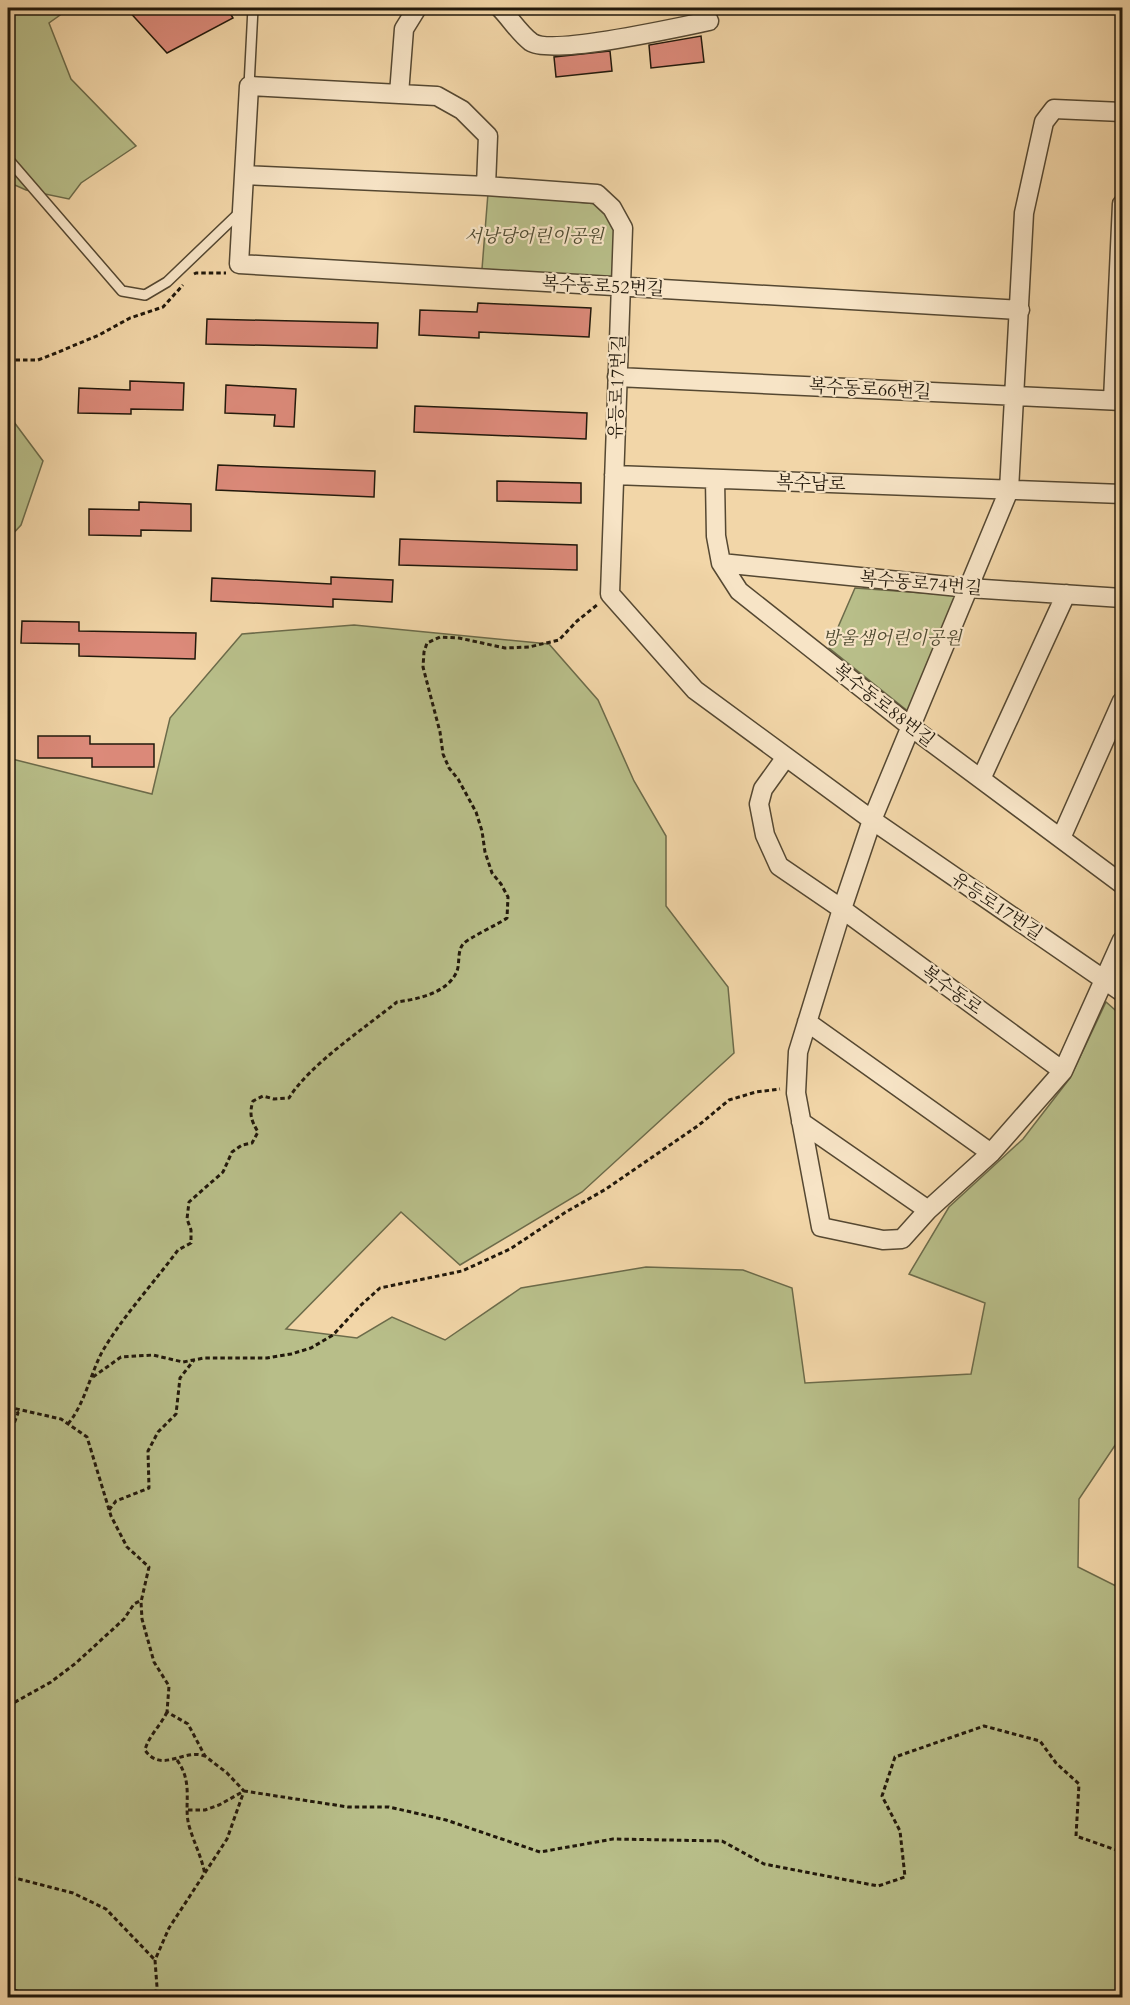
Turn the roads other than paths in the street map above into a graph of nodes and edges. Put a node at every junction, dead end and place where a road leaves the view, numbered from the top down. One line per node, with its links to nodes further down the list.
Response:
1 (253, 8): 5 (lane)
2 (417, 8): 6 (street)
3 (500, 8): 4 (street)
4 (710, 21)
5 (249, 86): 6 (street); 9 (street)
6 (399, 94): 10 (street)
7 (1122, 112): 14 (street)
8 (8, 159): 12 (lane)
9 (244, 175): 10 (street, 유등로17번길); 12 (street)
10 (486, 186): 13 (street, 유등로17번길)
11 (1122, 204): 17 (street)
12 (242, 211): 13 (street, 복수동로52번길)
13 (621, 288): 14 (street, 복수동로52번길); 15 (street, 유등로17번길)
14 (1020, 310): 16 (street)
15 (617, 377): 16 (street, 복수동로66번길); 18 (street, 유등로17번길)
16 (1014, 396): 17 (street, 복수동로66번길); 20 (street)
17 (1118, 400)
18 (614, 475): 19 (street, 복수남로); 28 (street, 유등로17번길)
19 (715, 479): 20 (street, 복수남로); 22 (street, 복수동로88번길)
20 (1009, 490): 21 (street, 복수남로); 23 (street)
21 (1122, 494)
22 (721, 563): 23 (street, 복수동로74번길); 27 (street, 복수동로88번길)
23 (969, 588): 24 (street, 복수동로74번길); 27 (street)
24 (1066, 594): 25 (street, 복수동로74번길); 29 (street)
25 (1122, 598)
26 (1122, 701): 31 (street)
27 (911, 727): 29 (street, 복수동로88번길); 30 (street)
28 (786, 757): 30 (street, 유등로17번길); 33 (street, 복수동로)
29 (981, 779): 31 (street, 복수동로88번길)
30 (872, 820): 33 (street); 35 (street, 유등로17번길)
31 (1060, 838): 32 (street, 복수동로88번길)
32 (1122, 884)
33 (842, 909): 37 (street); 38 (street, 복수동로)
34 (1122, 940): 35 (street)
35 (1105, 979): 36 (street, 유등로17번길); 38 (street)
36 (1122, 992)
37 (807, 1022): 39 (street); 40 (street)
38 (1063, 1071): 40 (street)
39 (801, 1122): 41 (street); 41 (street)
40 (991, 1153): 41 (street)
41 (928, 1210)

